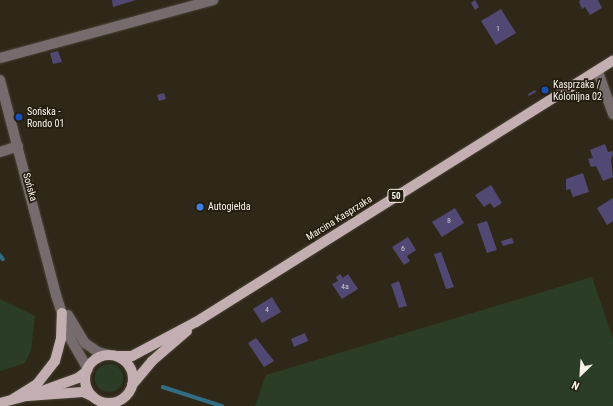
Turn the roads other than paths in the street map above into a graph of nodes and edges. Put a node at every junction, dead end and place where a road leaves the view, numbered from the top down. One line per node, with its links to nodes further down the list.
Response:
1 (213, 0): 2 (street)
2 (0, 58)
3 (613, 60): 5 (main road, Marcina Kasprzaka / 50)
4 (613, 65): 5 (main road, Marcina Kasprzaka / 50)
5 (598, 72): 7 (street); 12 (main road, Marcina Kasprzaka / 50)
6 (0, 80): 8 (street, Sońska)
7 (613, 114)
8 (18, 146): 9 (street); 10 (street, Sońska)
9 (0, 152)
10 (56, 294): 11 (street, Sońska); 13 (street, Sońska)
11 (62, 313): 14 (street, Sońska); 17 (main road)
12 (196, 322): 13 (main road, Marcina Kasprzaka / 50); 15 (main road, Marcina Kasprzaka / 50)
13 (113, 356): 14 (main road); 15 (main road)
14 (87, 370): 16 (main road); 18 (main road)
15 (132, 385): 20 (main road)
16 (28, 396): 17 (main road); 18 (main road)
17 (13, 399): 19 (main road)
18 (95, 400): 20 (main road)
19 (0, 402)
20 (122, 402)

